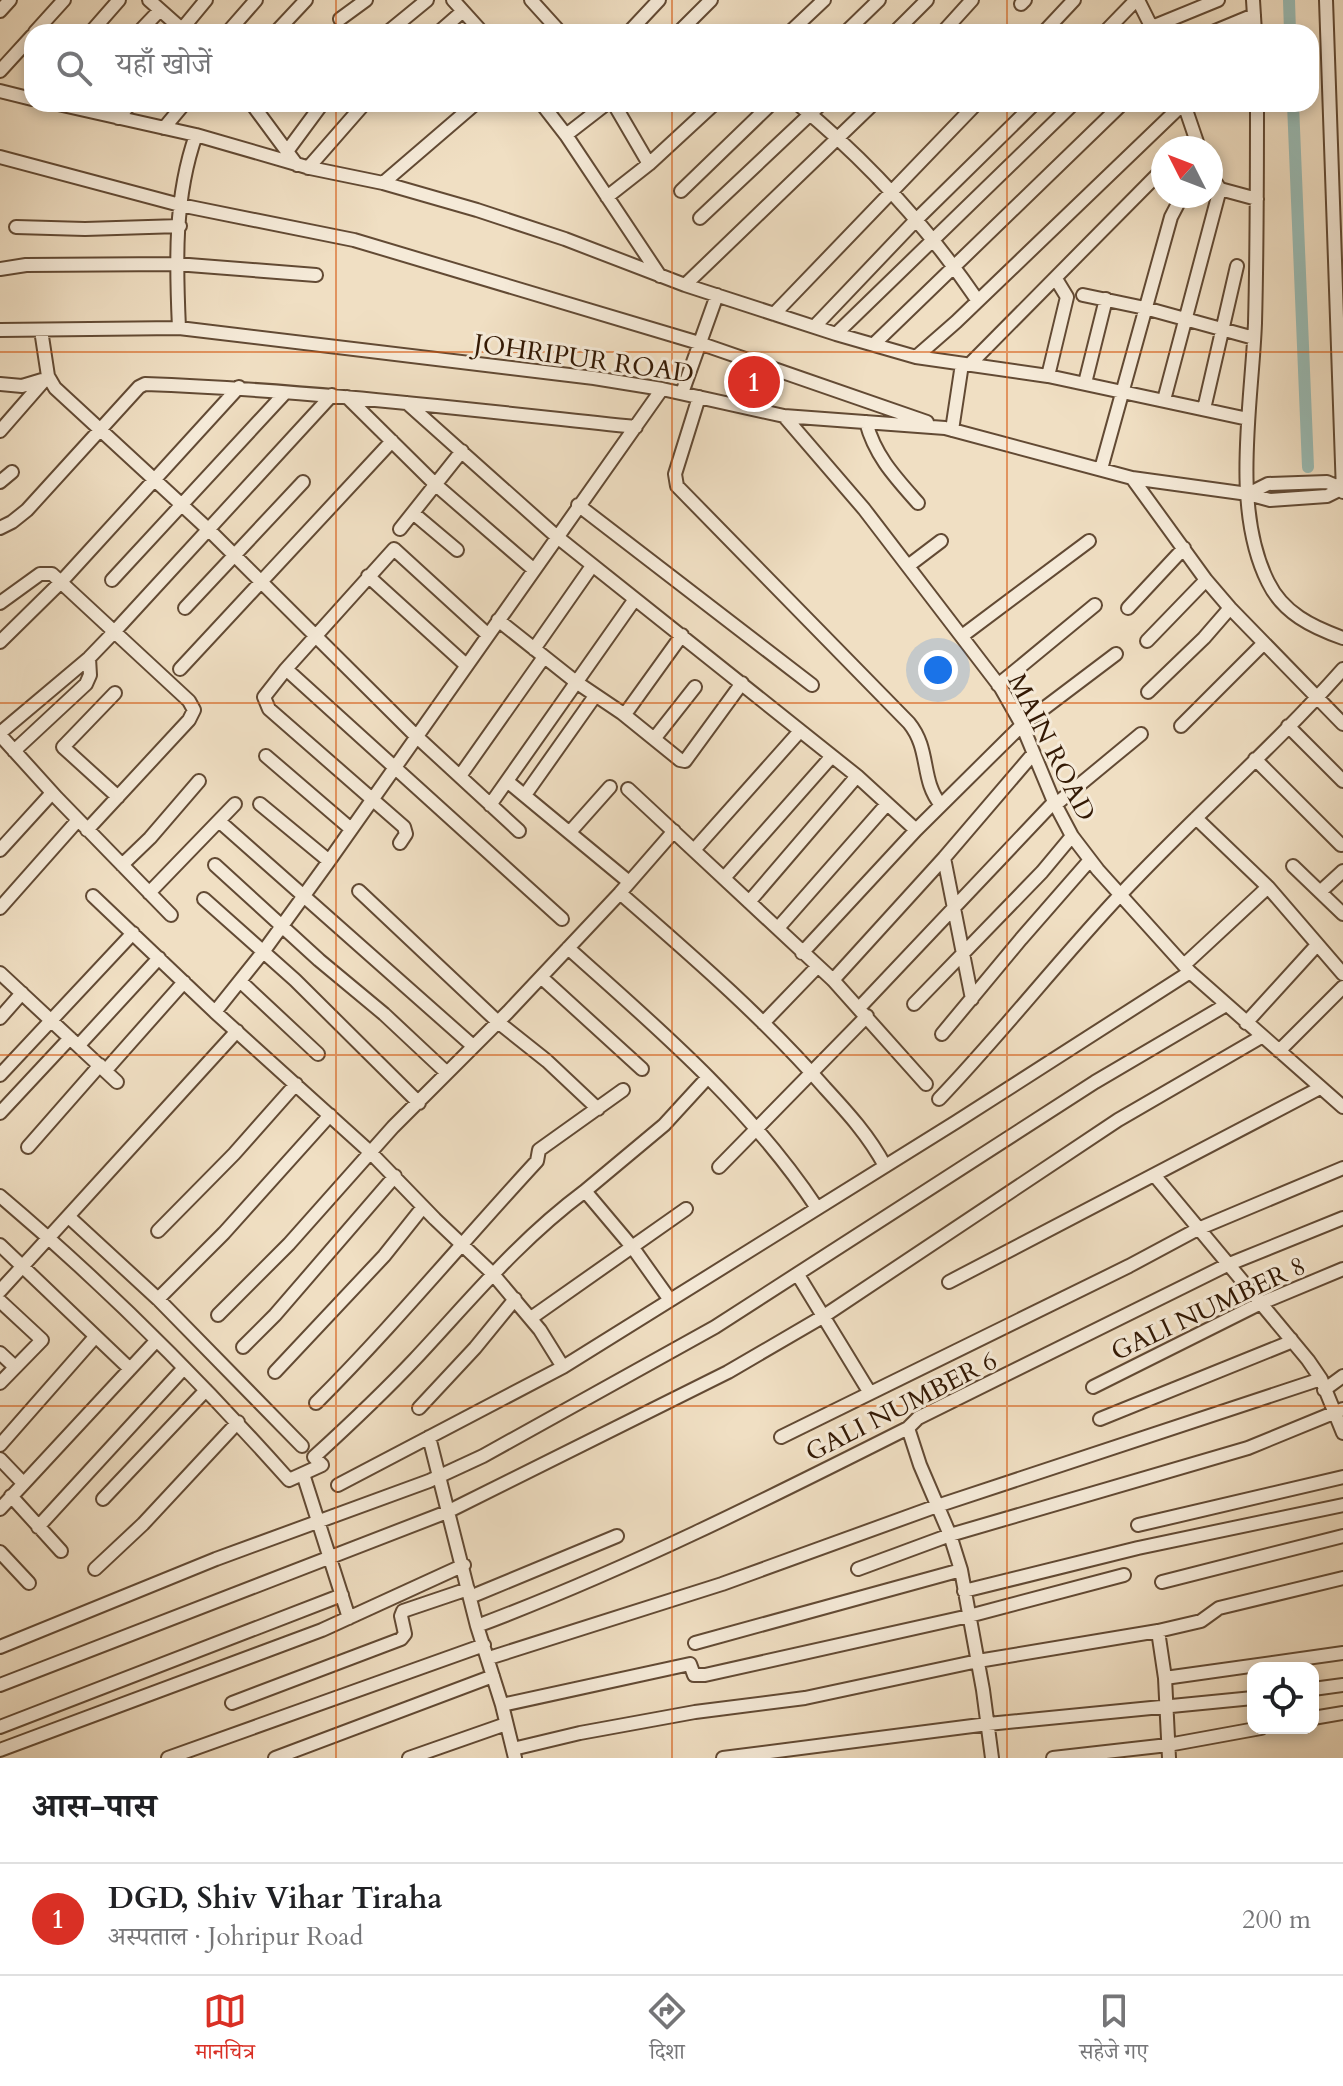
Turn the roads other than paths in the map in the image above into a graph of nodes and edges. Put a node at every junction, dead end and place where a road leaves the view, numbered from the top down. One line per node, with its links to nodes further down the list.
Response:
1 (10, 0): 24 (street)
2 (64, 0): 28 (street)
3 (119, 0): 29 (street)
4 (149, 0): 23 (street)
5 (206, 0): 32 (street)
6 (256, 0): 33 (street)
7 (306, 0): 34 (street)
8 (366, 0): 27 (street)
9 (427, 0): 35 (street)
10 (453, 0): 25 (street)
11 (531, 0): 38 (street)
12 (659, 0): 39 (street)
13 (711, 0): 40 (street)
14 (824, 0): 41 (street)
15 (879, 0): 42 (street)
16 (927, 0): 43 (street)
17 (972, 0): 44 (street)
18 (1074, 0): 45 (street)
19 (1137, 0): 46 (street); 47 (street)
20 (1218, 0): 48 (street)
21 (1253, 0): 26 (street)
22 (1326, 0): 55 (street)
23 (160, 10): 30 (street); 31 (street)
24 (0, 11)
25 (463, 11): 36 (street); 37 (street)
26 (1254, 15): 49 (street); 50 (street)
27 (340, 19)
28 (43, 24)
29 (98, 24)
30 (147, 24)
31 (175, 24)
32 (188, 24)
33 (235, 24)
34 (284, 24)
35 (398, 24)
36 (448, 24)
37 (475, 24)
38 (553, 24)
39 (636, 24)
40 (687, 24)
41 (798, 24)
42 (854, 24)
43 (903, 24)
44 (950, 24)
45 (1052, 24)
46 (1113, 24)
47 (1148, 24)
48 (1164, 24)
49 (1232, 24)
50 (1255, 24)
51 (24, 45): 52 (street)
52 (0, 71)
53 (0, 91): 54 (street)
54 (24, 97)
55 (1329, 110): 56 (street); 111 (street)
56 (1343, 110)
57 (94, 112): 79 (street)
58 (123, 112): 79 (street)
59 (177, 112): 80 (street)
60 (258, 112): 85 (street)
61 (316, 112): 85 (street)
62 (356, 112): 88 (street)
63 (466, 112): 90 (street)
64 (548, 112): 82 (street)
65 (596, 112): 82 (street)
66 (619, 112): 87 (street)
67 (705, 112): 87 (street)
68 (763, 112): 92 (street)
69 (808, 112): 78 (street)
70 (865, 112): 84 (street)
71 (969, 112): 93 (street)
72 (1026, 112): 100 (street)
73 (1065, 112): 103 (street)
74 (1114, 112): 105 (street)
75 (1179, 112): 116 (street)
76 (1188, 112): 83 (street)
77 (1257, 112): 95 (street)
78 (811, 114): 84 (street); 99 (street)
79 (118, 118): 80 (street)
80 (164, 128): 81 (street)
81 (196, 135): 88 (street); 96 (street)
82 (566, 135): 94 (street)
83 (1194, 136)
84 (838, 140): 93 (street); 112 (street)
85 (288, 150): 88 (street)
86 (0, 157): 96 (street)
87 (649, 164): 94 (street)
88 (303, 166): 90 (street)
89 (1151, 181): 110 (street)
90 (383, 183): 109 (street)
91 (1223, 190): 95 (street)
92 (681, 191)
93 (891, 195): 100 (street); 118 (street)
94 (607, 197): 109 (street)
95 (1257, 199): 126 (street)
96 (180, 205): 101 (street); 127 (street)
97 (1176, 208): 117 (street)
98 (1215, 208): 119 (street)
99 (700, 218)
100 (915, 221): 103 (street); 120 (street)
101 (180, 226): 102 (street); 104 (street)
102 (16, 227)
103 (932, 241): 105 (street); 125 (street)
104 (176, 264): 107 (street); 108 (street); 121 (street)
105 (954, 266): 116 (street); 128 (street)
106 (1237, 266): 122 (street)
107 (0, 269)
108 (316, 275)
109 (660, 276): 112 (street)
110 (1056, 279): 131 (street); 133 (street)
111 (1339, 284): 129 (street)
112 (685, 285): 113 (street)
113 (717, 295): 118 (street); 127 (street)
114 (1083, 295): 115 (street)
115 (1106, 299): 117 (street); 134 (street)
116 (978, 301): 130 (street)
117 (1145, 308): 119 (street); 138 (street)
118 (774, 314): 120 (street)
119 (1186, 319): 122 (street); 144 (street)
120 (815, 326): 125 (street)
121 (179, 328): 124 (street, JOHRIPUR ROAD); 137 (street, JOHRIPUR ROAD)
122 (1224, 329): 126 (street); 146 (street)
123 (0, 330): 124 (street, JOHRIPUR ROAD)
124 (41, 330): 132 (street)
125 (836, 334): 128 (street)
126 (1254, 338): 148 (street)
127 (699, 343): 140 (street); 151 (street)
128 (874, 344): 130 (street)
129 (1340, 345): 156 (street)
130 (916, 357): 131 (street)
131 (964, 368): 133 (street); 151 (street)
132 (48, 376): 135 (street); 152 (street); 153 (street)
133 (1048, 376): 134 (street)
134 (1085, 383): 138 (street)
135 (0, 384)
136 (239, 387): 139 (street); 152 (street); 160 (street)
137 (662, 389): 140 (street, JOHRIPUR ROAD); 150 (street)
138 (1121, 392): 144 (street); 157 (street)
139 (285, 393): 141 (street); 167 (street)
140 (682, 393): 143 (street, JOHRIPUR ROAD)
141 (332, 395): 142 (street); 172 (street)
142 (347, 397): 145 (street); 154 (street)
143 (699, 397): 147 (street, JOHRIPUR ROAD); 251 (street)
144 (1164, 400): 146 (street)
145 (407, 403): 150 (street); 155 (street)
146 (1204, 409): 148 (street)
147 (784, 416): 149 (street, JOHRIPUR ROAD); 180 (street, MAIN ROAD)
148 (1248, 419): 165 (street)
149 (866, 422): 151 (street, JOHRIPUR ROAD); 166 (street)
150 (636, 427): 168 (street)
151 (948, 429): 157 (street, JOHRIPUR ROAD)
152 (101, 430): 160 (street); 170 (street)
153 (0, 431)
154 (392, 441): 163 (street); 185 (street)
155 (462, 451): 163 (street); 173 (street)
156 (1343, 453): 164 (street)
157 (1101, 469): 159 (street, JOHRIPUR ROAD)
158 (12, 472): 161 (street)
159 (1132, 478): 165 (street, JOHRIPUR ROAD); 176 (street)
160 (153, 481): 167 (street); 186 (street)
161 (0, 482)
162 (303, 482): 178 (street)
163 (436, 485): 169 (street); 181 (street)
164 (1342, 490): 165 (street, JOHRIPUR ROAD); 165 (street)
165 (1248, 494): 199 (street)
166 (918, 503)
167 (180, 505): 172 (street); 183 (street)
168 (578, 505): 173 (street); 212 (street)
169 (413, 513): 171 (street); 177 (street)
170 (0, 528)
171 (400, 529)
172 (209, 530): 178 (street); 194 (street)
173 (556, 536): 179 (street); 181 (street)
174 (941, 541): 180 (street)
175 (1089, 541): 197 (street)
176 (1184, 548): 184 (street); 191 (street)
177 (457, 550)
178 (234, 555): 185 (street); 190 (street)
179 (592, 566): 187 (street); 203 (street)
180 (908, 566): 197 (street, MAIN ROAD)
181 (533, 569): 193 (street)
182 (368, 576): 195 (street); 198 (street); 206 (street)
183 (112, 580)
184 (1206, 580): 192 (street); 200 (street)
185 (260, 581): 198 (street); 207 (street)
186 (61, 582): 188 (street); 194 (street); 201 (street)
187 (635, 599): 196 (street); 210 (street)
188 (0, 603)
189 (1095, 605): 213 (street)
190 (185, 608)
191 (1128, 608)
192 (1230, 608): 202 (street); 215 (street)
193 (498, 620): 195 (street); 203 (street)
194 (115, 631): 205 (street); 244 (street)
195 (487, 634): 206 (street)
196 (682, 635): 211 (street); 219 (street)
197 (962, 636): 213 (street, MAIN ROAD)
198 (314, 637): 208 (street); 227 (street)
199 (1343, 638)
200 (1147, 641)
201 (0, 642)
202 (1264, 643): 218 (street); 222 (street)
203 (539, 653): 210 (street); 235 (street)
204 (1116, 654): 221 (street)
205 (89, 658): 225 (street); 229 (street)
206 (466, 665): 227 (street)
207 (180, 669)
208 (286, 669): 234 (street); 245 (street)
209 (1342, 672): 218 (street)
210 (576, 682): 217 (street); 238 (street)
211 (742, 683): 224 (street); 228 (street)
212 (812, 685)
213 (998, 685): 221 (street, MAIN ROAD)
214 (695, 687): 228 (street)
215 (1148, 692)
216 (115, 693): 244 (street)
217 (595, 696): 219 (street); 243 (street)
218 (1316, 697): 220 (street); 223 (street)
219 (622, 713): 228 (street)
220 (1343, 724)
221 (1022, 725): 230 (street, MAIN ROAD); 251 (street)
222 (1181, 726)
223 (1288, 726): 233 (street); 239 (street)
224 (800, 731): 232 (street); 264 (street)
225 (0, 734): 229 (street)
226 (1141, 734): 249 (street)
227 (416, 736): 234 (street); 235 (street)
228 (654, 739)
229 (14, 751): 242 (street)
230 (1033, 754): 249 (street, MAIN ROAD); 265 (street)
231 (266, 756): 255 (street)
232 (832, 756): 236 (street); 272 (street)
233 (1255, 759): 252 (street); 262 (street)
234 (394, 768): 245 (street); 288 (street)
235 (460, 776): 250 (street)
236 (857, 776): 248 (street); 283 (street)
237 (199, 781): 268 (street)
238 (507, 781): 243 (street); 250 (street)
239 (1343, 781)
240 (610, 787): 259 (street)
241 (628, 789): 258 (street)
242 (52, 793): 254 (street); 263 (street)
243 (525, 795): 259 (street)
244 (118, 797): 254 (street)
245 (373, 797): 255 (street); 261 (street)
246 (235, 804): 253 (street)
247 (260, 804): 267 (street)
248 (887, 804): 256 (street); 290 (street)
249 (1054, 804): 260 (street, MAIN ROAD); 285 (street)
250 (490, 805): 257 (street)
251 (941, 805): 256 (street)
252 (1196, 818): 274 (street); 280 (street)
253 (219, 821): 277 (street); 279 (street)
254 (82, 825): 268 (street); 284 (street)
255 (351, 829): 267 (street)
256 (916, 830): 295 (street)
257 (519, 831)
258 (674, 831): 264 (street); 273 (street)
259 (570, 832): 273 (street)
260 (1072, 836): 266 (street, MAIN ROAD); 296 (street)
261 (400, 843)
262 (1341, 845)
263 (0, 850)
264 (694, 850): 272 (street)
265 (944, 858): 285 (street); 303 (street)
266 (1090, 860): 280 (street, MAIN ROAD); 308 (street)
267 (329, 861): 279 (street)
268 (122, 865): 277 (street)
269 (215, 865): 289 (street)
270 (1293, 866): 276 (street)
271 (1343, 871): 276 (street)
272 (724, 878): 283 (street)
273 (629, 882): 278 (street)
274 (1268, 887): 292 (street); 299 (street)
275 (359, 891): 315 (street)
276 (1320, 892): 286 (street)
277 (149, 893): 287 (street)
278 (620, 893): 293 (street); 316 (street)
279 (304, 894): 289 (street); 322 (street)
280 (1121, 895): 299 (street, MAIN ROAD); 336 (street)
281 (93, 896): 291 (street)
282 (204, 899): 294 (street)
283 (749, 902): 290 (street)
284 (0, 908)
285 (954, 908): 296 (street); 312 (street)
286 (1343, 914)
287 (171, 915)
288 (562, 919)
289 (281, 925): 294 (street); 328 (street)
290 (778, 928): 295 (street)
291 (133, 933): 297 (street); 314 (street)
292 (1317, 945): 301 (street); 317 (street)
293 (568, 948): 302 (street); 330 (street)
294 (263, 952): 304 (street); 337 (street)
295 (802, 953): 298 (street)
296 (962, 954): 308 (street); 309 (street)
297 (159, 958): 305 (street); 321 (street)
298 (818, 966): 303 (street); 316 (street)
299 (1187, 969): 310 (street, MAIN ROAD); 345 (street)
300 (0, 973): 307 (street)
301 (1343, 974)
302 (541, 977): 315 (street); 326 (street)
303 (833, 980): 312 (street)
304 (240, 981): 311 (street); 324 (street)
305 (184, 982): 311 (street); 325 (street)
306 (1343, 987): 323 (street)
307 (22, 993): 313 (street); 314 (street)
308 (972, 999): 319 (street)
309 (914, 1004)
310 (1226, 1005): 317 (street, MAIN ROAD); 367 (street)
311 (215, 1012): 318 (street)
312 (863, 1012): 327 (street); 333 (street)
313 (0, 1018)
314 (51, 1020): 321 (street); 329 (street)
315 (498, 1022): 322 (street); 339 (street)
316 (763, 1023): 327 (street)
317 (1246, 1023): 320 (street, MAIN ROAD)
318 (237, 1031): 332 (street); 355 (street)
319 (942, 1034)
320 (1261, 1037): 323 (street, MAIN ROAD); 376 (street)
321 (74, 1042): 325 (street); 340 (street)
322 (473, 1046): 328 (street)
323 (1279, 1051): 334 (street, MAIN ROAD)
324 (318, 1054)
325 (103, 1068): 331 (street); 343 (street)
326 (642, 1069)
327 (811, 1071): 342 (street); 345 (street)
328 (447, 1073): 337 (street)
329 (0, 1075)
330 (708, 1077): 342 (street); 350 (street)
331 (117, 1082)
332 (296, 1084): 341 (street); 358 (street)
333 (926, 1084)
334 (1320, 1088): 338 (street, MAIN ROAD); 349 (street)
335 (623, 1090): 339 (street)
336 (939, 1099)
337 (419, 1103): 344 (street)
338 (1343, 1107)
339 (598, 1109): 360 (street)
340 (0, 1113)
341 (330, 1115): 344 (street); 370 (street)
342 (754, 1128): 346 (street); 353 (street)
343 (28, 1147)
344 (370, 1152): 348 (street); 375 (street)
345 (885, 1166): 353 (street)
346 (719, 1167)
347 (1343, 1168): 357 (street)
348 (395, 1176): 352 (street); 381 (street)
349 (1155, 1176): 357 (street); 368 (street)
350 (585, 1191): 362 (street); 366 (street)
351 (0, 1196): 359 (street)
352 (423, 1207): 360 (street); 387 (street)
353 (817, 1208): 372 (street)
354 (686, 1209): 362 (street)
355 (70, 1218): 359 (street); 370 (street)
356 (1343, 1218): 363 (street, GALI NUMBER 6)
357 (1198, 1229): 363 (street); 393 (street)
358 (158, 1231)
359 (50, 1238): 364 (street); 380 (street)
360 (460, 1244): 366 (street); 394 (street)
361 (0, 1245): 364 (street)
362 (633, 1248): 372 (street); 377 (street)
363 (1227, 1265): 374 (street); 399 (street, GALI NUMBER 6)
364 (23, 1267): 369 (street); 378 (street)
365 (1343, 1269): 374 (street, GALI NUMBER 8)
366 (492, 1273): 371 (street); 406 (street)
367 (798, 1275): 376 (street); 407 (street)
368 (949, 1282)
369 (0, 1291)
370 (158, 1299): 404 (street)
371 (515, 1299): 377 (street); 395 (street)
372 (670, 1300): 384 (street)
373 (0, 1301): 383 (street)
374 (1259, 1304): 379 (street); 391 (street, GALI NUMBER 8)
375 (218, 1315)
376 (824, 1316): 393 (street); 416 (street)
377 (531, 1318): 384 (street)
378 (95, 1337): 386 (street); 403 (street)
379 (1291, 1339): 390 (street); 397 (street)
380 (156, 1341): 385 (street); 386 (street)
381 (243, 1347)
382 (0, 1353): 383 (street)
383 (15, 1367): 389 (street)
384 (563, 1367): 401 (street)
385 (184, 1368): 392 (street); 419 (street)
386 (130, 1369): 409 (street)
387 (275, 1372)
388 (1343, 1376): 390 (street)
389 (0, 1383)
390 (1322, 1384): 396 (street); 414 (street)
391 (1093, 1387)
392 (206, 1390): 398 (street); 412 (street)
393 (870, 1393): 402 (street)
394 (316, 1403)
395 (419, 1408)
396 (1339, 1411): 400 (street); 420 (street)
397 (1100, 1419)
398 (238, 1422): 406 (street); 427 (street)
399 (908, 1428): 414 (street); 439 (street, GALI NUMBER 6)
400 (1343, 1433)
401 (429, 1437): 407 (street); 410 (street)
402 (781, 1437)
403 (0, 1445)
404 (302, 1446)
405 (0, 1459): 409 (street)
406 (303, 1474): 417 (street)
407 (439, 1476): 416 (street); 417 (street)
408 (1343, 1477): 418 (street)
409 (23, 1483): 411 (street)
410 (338, 1485)
411 (11, 1496): 415 (street); 419 (street)
412 (103, 1499)
413 (1343, 1505): 434 (street)
414 (937, 1506): 420 (street); 445 (street)
415 (0, 1509)
416 (447, 1512): 425 (street); 426 (street)
417 (316, 1522): 425 (street); 443 (street)
418 (1138, 1525)
419 (38, 1527): 423 (street)
420 (950, 1535): 428 (street); 429 (street)
421 (617, 1536): 435 (street)
422 (1343, 1536): 432 (street)
423 (61, 1551)
424 (0, 1552): 433 (street)
425 (328, 1557): 436 (street); 449 (street)
426 (464, 1565): 435 (street); 438 (street)
427 (95, 1569)
428 (858, 1569)
429 (961, 1570): 434 (street); 441 (street)
430 (1124, 1575): 437 (street)
431 (1343, 1578): 440 (street)
432 (1162, 1582)
433 (29, 1583)
434 (964, 1591): 437 (street)
435 (469, 1593): 439 (street); 453 (street)
436 (342, 1595): 438 (street); 460 (street)
437 (969, 1616): 446 (street); 454 (street)
438 (349, 1618): 462 (street)
439 (477, 1626): 442 (street)
440 (1158, 1631): 446 (street); 448 (street)
441 (695, 1643)
442 (484, 1645): 445 (street); 465 (street)
443 (0, 1647)
444 (1343, 1653): 448 (street)
445 (489, 1658): 447 (street)
446 (978, 1661): 459 (street); 464 (street)
447 (493, 1676): 454 (street); 466 (street)
448 (1165, 1678): 455 (street)
449 (0, 1685)
450 (1343, 1685): 451 (street)
451 (1319, 1688)
452 (1247, 1699): 455 (street)
453 (232, 1703)
454 (502, 1705): 458 (street)
455 (1166, 1707): 459 (street); 463 (street)
456 (1343, 1713): 457 (street)
457 (1319, 1717)
458 (506, 1724): 464 (street); 467 (street)
459 (988, 1724): 468 (street); 469 (street)
460 (0, 1727)
461 (1247, 1732): 463 (street)
462 (0, 1750)
463 (1168, 1752): 470 (street)
464 (514, 1753)
465 (168, 1758)
466 (275, 1758)
467 (409, 1758)
468 (723, 1758)
469 (992, 1758)
470 (1053, 1758)

